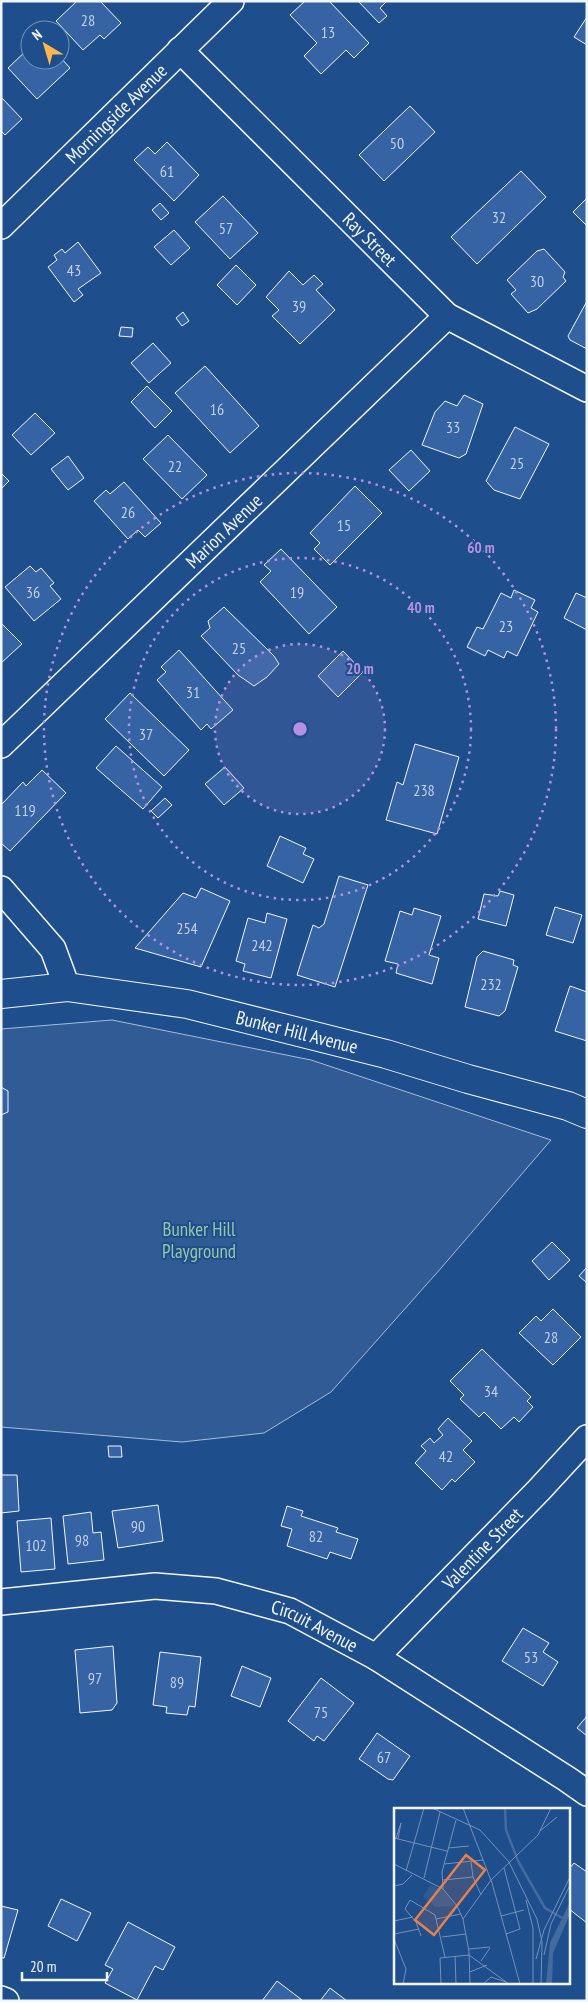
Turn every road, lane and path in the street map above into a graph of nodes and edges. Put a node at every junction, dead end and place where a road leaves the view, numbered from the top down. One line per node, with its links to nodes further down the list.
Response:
1 (231, 1): 2 (street, Morningside Avenue)
2 (180, 50): 3 (street, Morningside Avenue); 4 (street, Ray Street)
3 (1, 226)
4 (447, 316): 5 (street, Ray Street); 6 (street, Marion Avenue)
5 (587, 389)
6 (1, 746)
7 (1, 889): 8 (street)
8 (67, 987): 9 (main road, Bunker Hill Avenue); 10 (main road, Bunker Hill Avenue)
9 (1, 994)
10 (587, 1114)
11 (587, 1438): 13 (street, Valentine Street)
12 (1, 1602): 13 (street, Circuit Avenue)
13 (376, 1658): 14 (street, Circuit Avenue)
14 (587, 1793)
15 (1, 1999): 16 (street)
16 (6, 2001)

